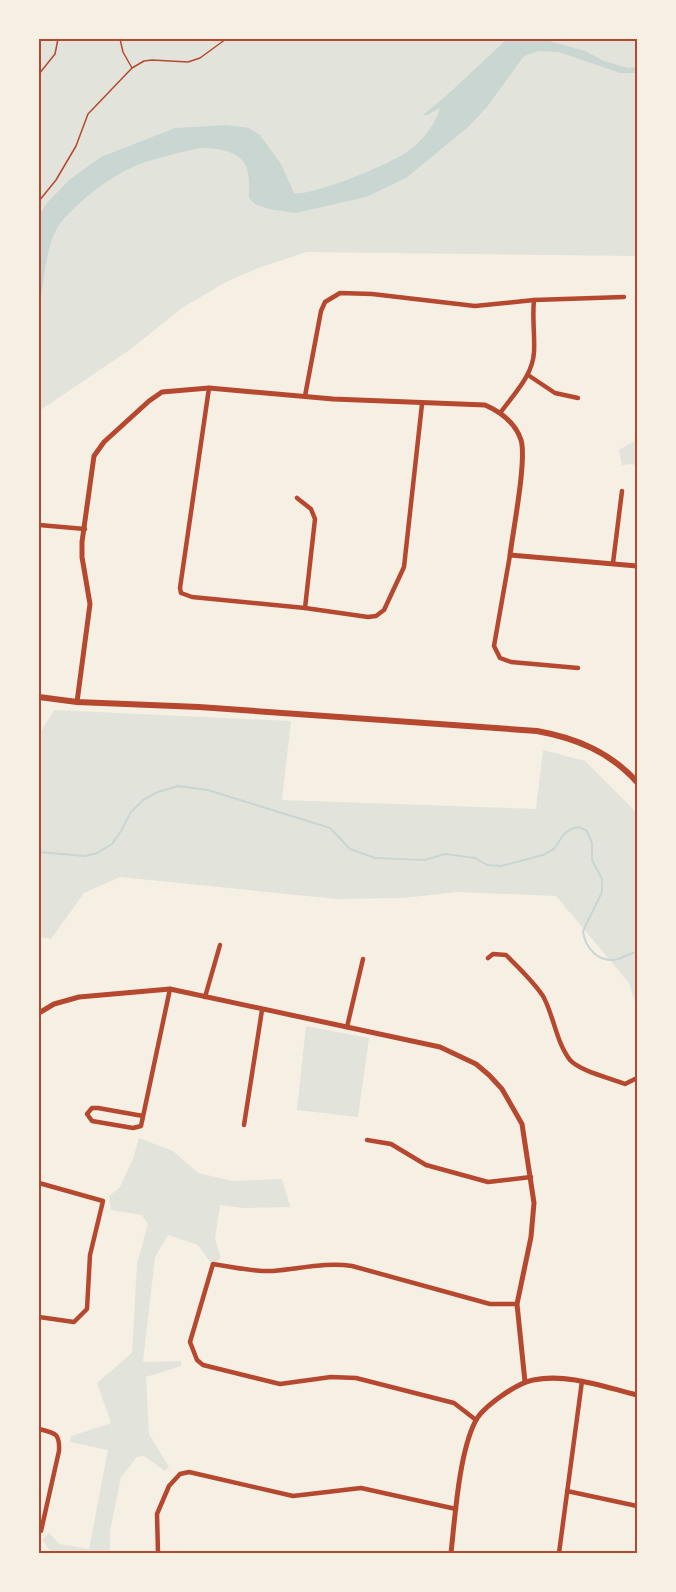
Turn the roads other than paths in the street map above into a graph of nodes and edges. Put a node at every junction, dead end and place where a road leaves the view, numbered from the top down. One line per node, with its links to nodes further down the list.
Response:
1 (624, 297): 2 (street)
2 (534, 300): 3 (street); 5 (street)
3 (528, 375): 6 (street); 8 (street)
4 (209, 388): 5 (street); 12 (street); 16 (street)
5 (304, 396): 7 (street)
6 (578, 398)
7 (422, 404): 8 (street); 16 (street)
8 (501, 412): 13 (street)
9 (621, 491): 14 (street)
10 (297, 498): 16 (street)
11 (39, 525): 12 (street)
12 (85, 529): 19 (street)
13 (510, 555): 14 (street); 17 (street)
14 (613, 563): 15 (street)
15 (637, 566)
16 (305, 608)
17 (578, 668)
18 (39, 697): 19 (main road)
19 (77, 702): 20 (main road)
20 (637, 782)
21 (220, 945): 25 (street)
22 (488, 958): 29 (street)
23 (363, 959): 28 (street)
24 (170, 989): 25 (street); 27 (street); 30 (street)
25 (205, 997): 26 (street)
26 (262, 1010): 28 (street); 31 (street)
27 (39, 1013)
28 (347, 1027): 33 (street)
29 (637, 1078)
30 (143, 1116): 30 (street)
31 (244, 1125)
32 (367, 1140): 33 (street)
33 (531, 1177): 35 (street)
34 (39, 1183): 36 (street)
35 (517, 1304): 38 (street); 40 (street)
36 (39, 1317)
37 (582, 1381): 38 (street); 39 (street); 42 (street)
38 (525, 1382): 40 (street)
39 (637, 1395)
40 (476, 1420): 44 (street)
41 (39, 1429): 45 (street)
42 (567, 1491): 43 (street); 48 (street)
43 (637, 1506)
44 (456, 1509): 46 (street); 47 (street)
45 (39, 1531)
46 (158, 1553)
47 (451, 1553)
48 (559, 1553)

